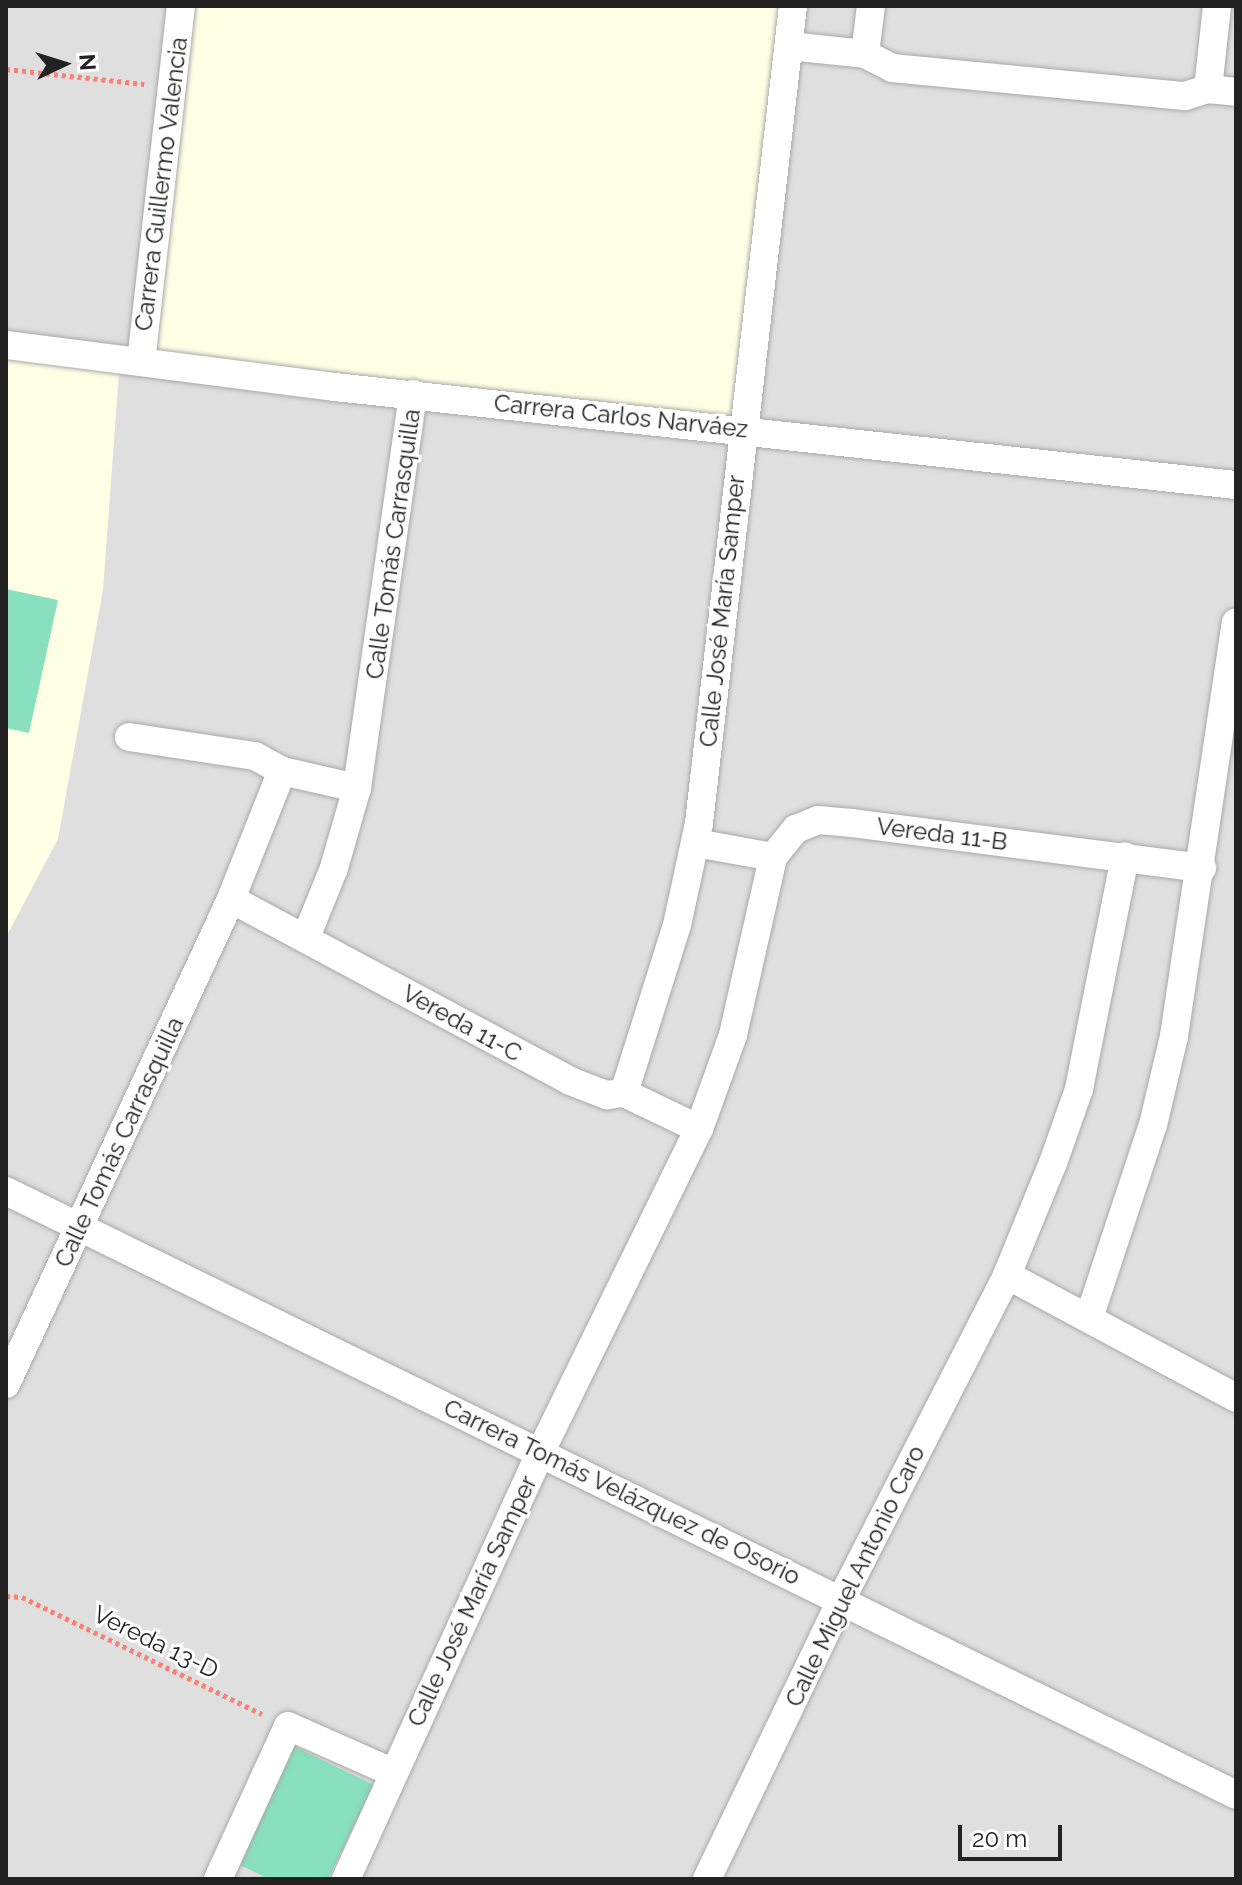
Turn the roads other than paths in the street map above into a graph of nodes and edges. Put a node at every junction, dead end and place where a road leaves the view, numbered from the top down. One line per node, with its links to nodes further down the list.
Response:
1 (181, 6): 10 (street, Carrera Guillermo Valencia)
2 (793, 6): 5 (street, Calle José María Samper)
3 (871, 6): 6 (street)
4 (1217, 6): 7 (street)
5 (789, 46): 6 (street); 12 (street, Calle José María Samper)
6 (865, 54): 7 (street)
7 (1208, 89): 8 (street)
8 (1236, 92)
9 (6, 345): 10 (street, Carrera Carlos Narváez)
10 (141, 362): 11 (street, Carrera Carlos Narváez)
11 (413, 394): 12 (street, Carrera Carlos Narváez); 17 (street, Calle Tomás Carrasquilla)
12 (742, 429): 13 (street, Carrera Carlos Narváez); 18 (street, Calle José María Samper)
13 (1236, 485)
14 (1236, 623): 21 (street)
15 (129, 737): 16 (street)
16 (282, 771): 17 (street); 22 (street, Calle Tomás Carrasquilla)
17 (357, 788): 23 (street, Calle Tomás Carrasquilla)
18 (696, 843): 19 (street); 24 (street, Calle José María Samper)
19 (773, 857): 20 (street, Vereda 11-B); 25 (street, Calle José María Samper)
20 (1125, 857): 21 (street); 28 (street, Calle Miguel Antonio Caro)
21 (1202, 868): 29 (street)
22 (231, 899): 23 (street); 27 (street, Calle Tomás Carrasquilla)
23 (306, 937): 24 (street, Vereda 11-C)
24 (624, 1093): 25 (street)
25 (699, 1129): 32 (street, Calle José María Samper)
26 (6, 1191): 27 (street, Carrera Tomás Velázquez de Osorio)
27 (81, 1227): 30 (street, Calle Tomás Carrasquilla); 32 (street, Carrera Tomás Velázquez de Osorio)
28 (1007, 1275): 29 (street); 33 (street, Calle Miguel Antonio Caro)
29 (1089, 1318): 31 (street)
30 (6, 1384)
31 (1236, 1398)
32 (541, 1451): 33 (street, Carrera Tomás Velázquez de Osorio); 34 (street, Calle José María Samper)
33 (841, 1600): 35 (street, Carrera Tomás Velázquez de Osorio); 38 (street, Calle Miguel Antonio Caro)
34 (394, 1773): 36 (street); 37 (street, Calle José María Samper)
35 (1236, 1795)
36 (229, 1875)
37 (346, 1879)
38 (707, 1879)

